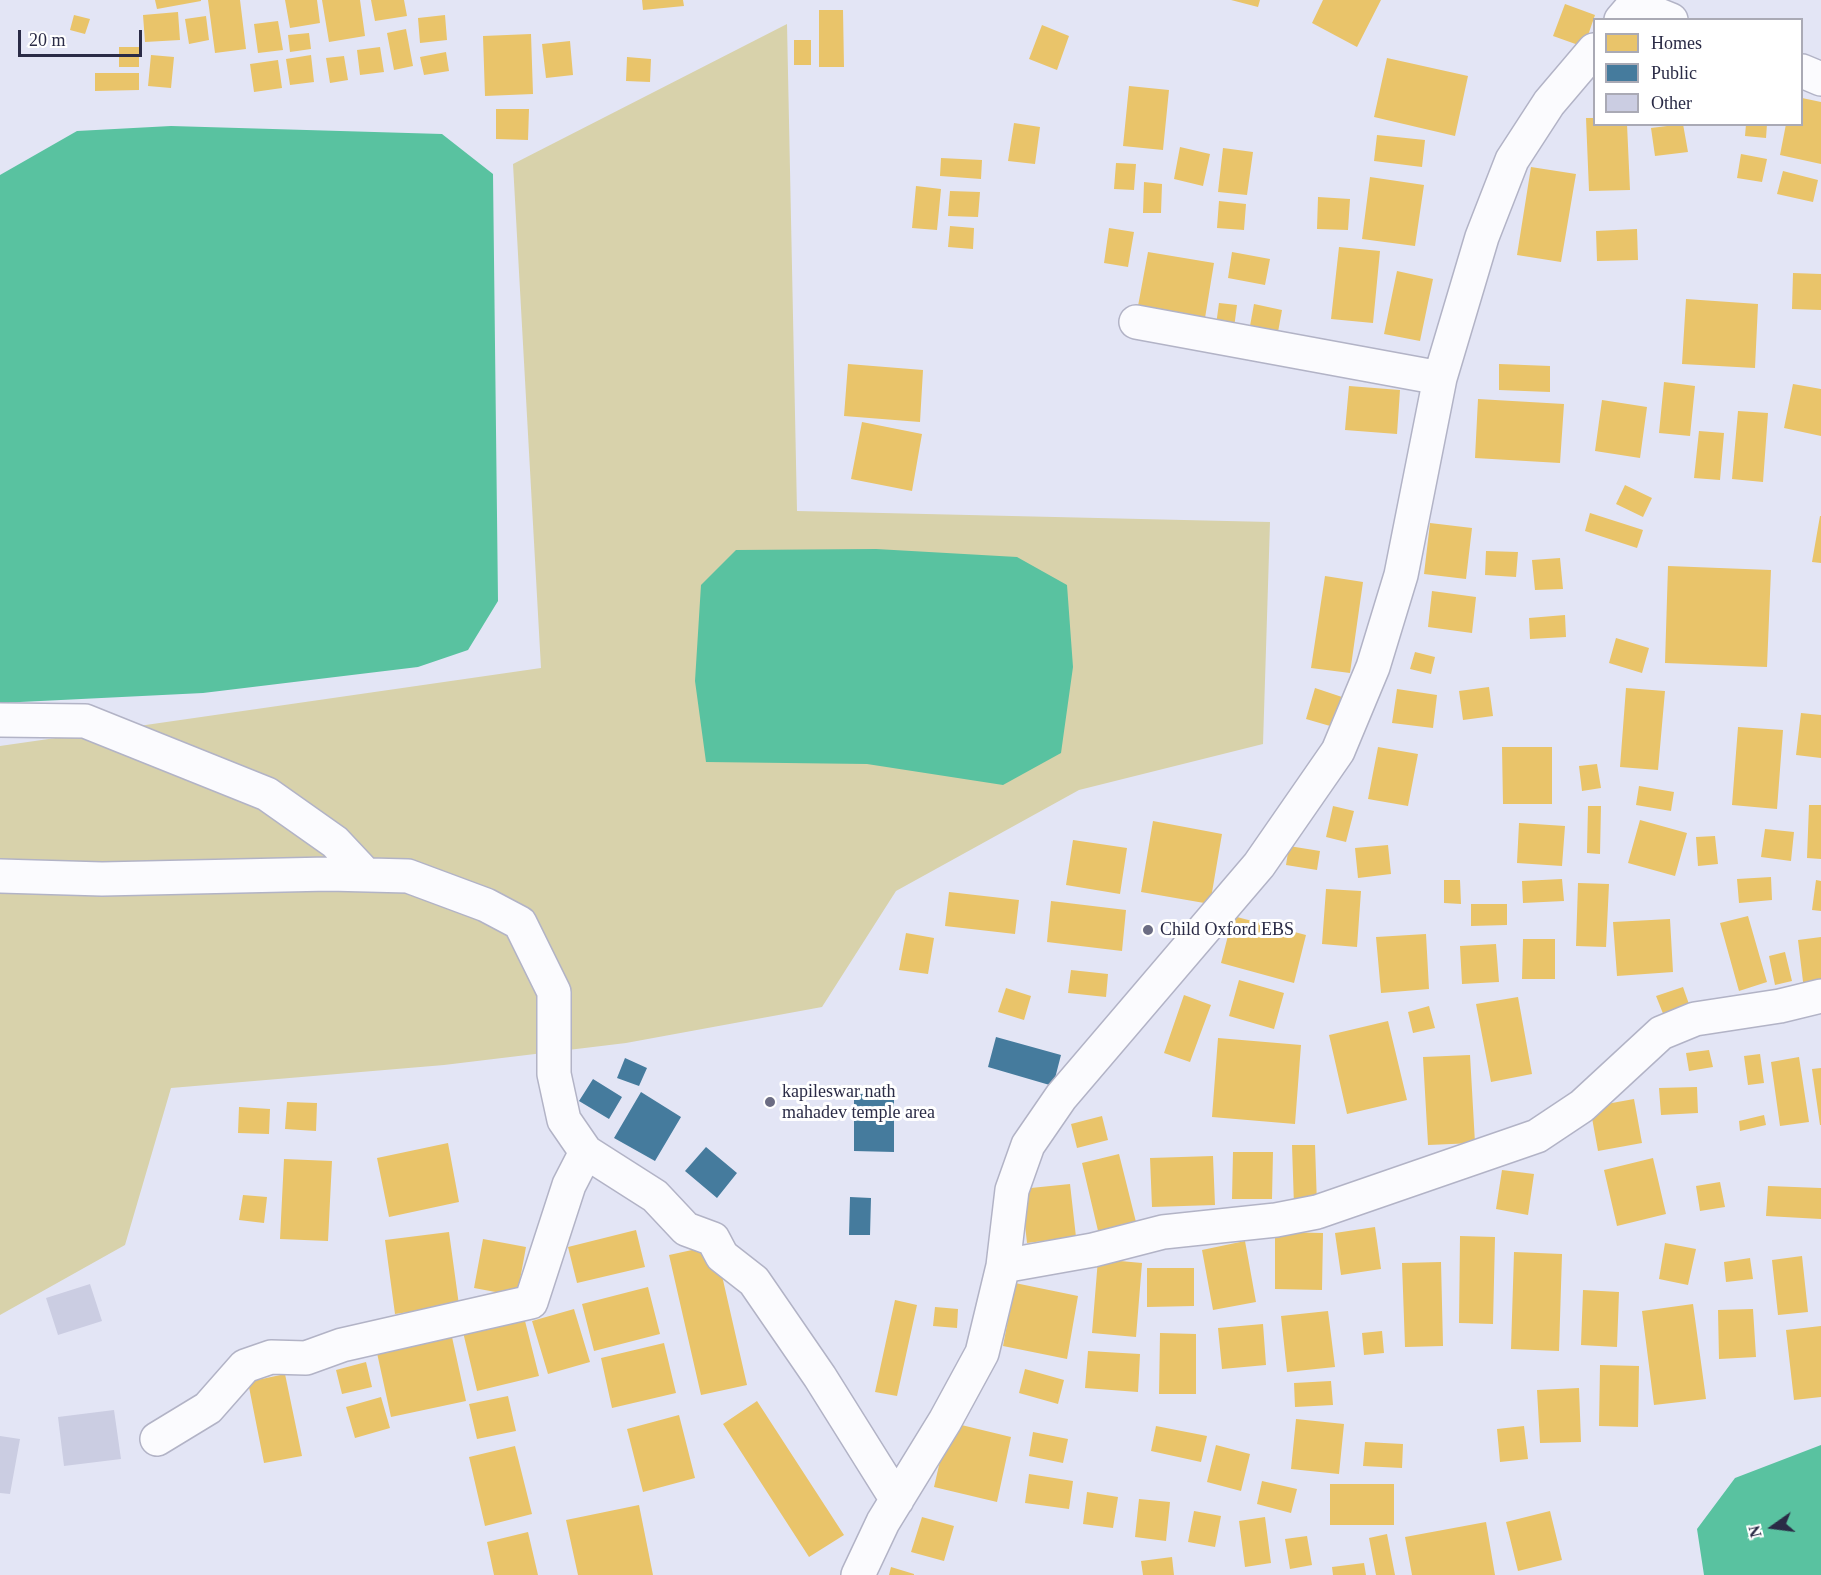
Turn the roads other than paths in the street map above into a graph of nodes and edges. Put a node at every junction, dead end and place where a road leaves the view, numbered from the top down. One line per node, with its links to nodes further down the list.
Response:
1 (1631, 6): 2 (street)
2 (1665, 18)
3 (1593, 51): 7 (street)
4 (1803, 71): 5 (street)
5 (1821, 79)
6 (1136, 322): 7 (street)
7 (1440, 378): 13 (street)
8 (0, 720): 9 (street)
9 (366, 875): 10 (street); 12 (street)
10 (0, 876)
11 (1821, 996): 13 (street)
12 (585, 1152): 14 (street); 15 (street)
13 (1003, 1266): 15 (street)
14 (158, 1439)
15 (897, 1500): 16 (street)
16 (858, 1575)

